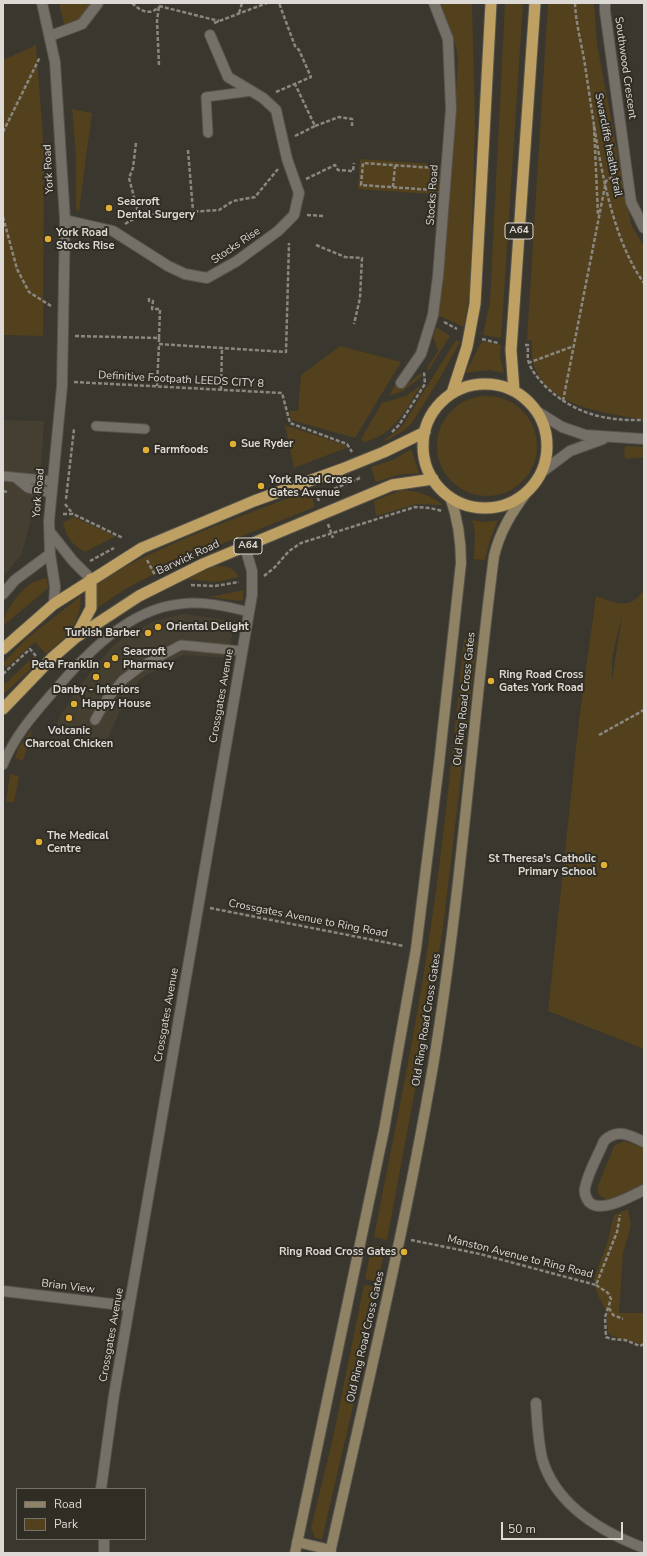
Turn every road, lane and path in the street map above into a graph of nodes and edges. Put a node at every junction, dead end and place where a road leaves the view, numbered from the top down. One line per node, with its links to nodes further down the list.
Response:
1 (42, 3): 16 (street, York Road)
2 (98, 3): 16 (street)
3 (132, 3): 12 (path)
4 (242, 3): 13 (path)
5 (267, 3): 13 (path)
6 (279, 3): 18 (path)
7 (434, 3): 32 (street, Stocks Road)
8 (491, 3): 55 (highway)
9 (535, 3): 58 (highway, A64)
10 (576, 3): 21 (path, Swarcliffe health trail)
11 (605, 3): 33 (street, Southwood Crescent)
12 (159, 6): 14 (path); 17 (path)
13 (239, 14): 14 (path)
14 (219, 21): 15 (path)
15 (210, 35): 19 (street)
16 (50, 36): 24 (path); 44 (street, York Road)
17 (159, 65)
18 (295, 84): 20 (path); 22 (path)
19 (252, 91): 20 (street); 25 (lane)
20 (263, 98): 26 (street)
21 (593, 116): 34 (path, Swarcliffe health trail); 43 (path)
22 (315, 126): 23 (path); 26 (path)
23 (352, 126)
24 (3, 132)
25 (208, 133)
26 (283, 142): 29 (street)
27 (136, 143): 40 (path)
28 (188, 150): 38 (path)
29 (287, 159): 35 (street); 38 (path)
30 (354, 163): 35 (path)
31 (395, 166): 32 (path); 36 (path); 36 (path)
32 (446, 169): 37 (street, Stocks Road)
33 (627, 169): 34 (path); 45 (street, Southwood Crescent)
34 (606, 181): 43 (path); 49 (path, Swarcliffe health trail)
35 (297, 183): 39 (street)
36 (393, 187): 37 (path)
37 (445, 190): 52 (street, Stocks Road)
38 (193, 211): 40 (path)
39 (294, 215): 41 (path); 46 (street, Stocks Rise)
40 (138, 216): 46 (path)
41 (325, 216)
42 (3, 217): 51 (path)
43 (598, 219): 59 (path)
44 (65, 220): 46 (street, Stocks Rise); 51 (street, York Road)
45 (644, 228)
46 (113, 231)
47 (289, 244): 60 (path)
48 (316, 245): 53 (path)
49 (644, 284)
50 (149, 296): 56 (path)
51 (63, 314): 54 (street, York Road)
52 (433, 315): 55 (path); 61 (street, Stocks Road)
53 (354, 324)
54 (63, 336): 56 (path); 63 (street, York Road)
55 (469, 336): 58 (path); 68 (highway)
56 (160, 338): 57 (path)
57 (159, 344): 60 (path); 65 (path)
58 (511, 346): 62 (path); 67 (highway, A64)
59 (574, 346): 62 (path); 69 (path)
60 (222, 348): 66 (path)
61 (421, 354): 64 (street, Stocks Road); 76 (path)
62 (528, 363): 69 (path)
63 (62, 381): 65 (path, Definitive Footpath LEEDS CITY 8); 86 (street, York Road)
64 (401, 384)
65 (157, 386): 66 (path, Definitive Footpath LEEDS CITY 8)
66 (221, 390): 80 (path, Definitive Footpath LEEDS CITY 8)
67 (514, 391): 68 (highway); 70 (highway)
68 (452, 393): 75 (highway)
69 (563, 401): 71 (path)
70 (538, 412): 77 (street); 82 (highway)
71 (644, 420)
72 (96, 426): 74 (lane)
73 (74, 429): 95 (path)
74 (145, 429)
75 (425, 432): 81 (highway); 85 (highway)
76 (390, 434)
77 (607, 437): 78 (street); 82 (street)
78 (644, 439)
79 (359, 449): 80 (path)
80 (351, 451): 81 (path)
81 (355, 464): 94 (path); 101 (highway)
82 (542, 472): 89 (highway)
83 (3, 476): 84 (lane)
84 (17, 479): 86 (lane); 90 (lane)
85 (432, 479): 91 (highway); 94 (highway, Barwick Road / A64)
86 (53, 481): 90 (street, York Road)
87 (3, 491): 88 (path)
88 (7, 492)
89 (527, 492): 91 (highway); 123 (main road, Old Ring Road Cross Gates)
90 (51, 493): 96 (street, York Road)
91 (450, 497): 119 (main road, Old Ring Road Cross Gates)
92 (444, 512): 97 (path)
93 (58, 513): 95 (path)
94 (323, 513): 97 (path); 100 (highway, Barwick Road / A64)
95 (73, 514): 98 (path)
96 (50, 532): 102 (street, York Road); 104 (street, York Road)
97 (332, 533): 99 (path); 103 (path)
98 (123, 538)
99 (333, 538)
100 (245, 547): 103 (street, Crossgates Avenue); 105 (highway, Barwick Road / A64)
101 (142, 548): 104 (highway); 105 (path)
102 (50, 554): 107 (street); 108 (street, York Road)
103 (253, 578): 106 (path); 109 (street, Crossgates Avenue)
104 (91, 579): 108 (highway); 110 (highway)
105 (160, 585): 110 (highway, Barwick Road / A64)
106 (188, 585)
107 (3, 594)
108 (54, 604): 111 (highway)
109 (249, 612): 112 (street, Crossgates Avenue); 117 (lane)
110 (74, 638): 113 (highway, A64)
111 (3, 650)
112 (242, 651): 115 (lane); 118 (street, Crossgates Avenue)
113 (3, 709)
114 (644, 710): 116 (path)
115 (95, 720)
116 (599, 735)
117 (3, 764)
118 (198, 906): 119 (path, Crossgates Avenue to Ring Road); 126 (street, Crossgates Avenue)
119 (416, 949): 133 (main road, Old Ring Road Cross Gates)
120 (644, 1142): 122 (street)
121 (644, 1190): 122 (street)
122 (622, 1200): 124 (path, Manston Avenue to Ring Road)
123 (400, 1238): 124 (path, Manston Avenue to Ring Road); 135 (main road, Old Ring Road Cross Gates)
124 (596, 1285): 127 (path)
125 (3, 1291): 126 (street, Brian View)
126 (129, 1306): 131 (street, Crossgates Avenue)
127 (609, 1306): 128 (path); 129 (path)
128 (623, 1319)
129 (644, 1344)
130 (536, 1403): 134 (street)
131 (101, 1488)
132 (104, 1540): 136 (street)
133 (297, 1542): 135 (main road); 137 (main road, Old Ring Road Cross Gates)
134 (644, 1548)
135 (330, 1552)
136 (104, 1553)
137 (295, 1553)

